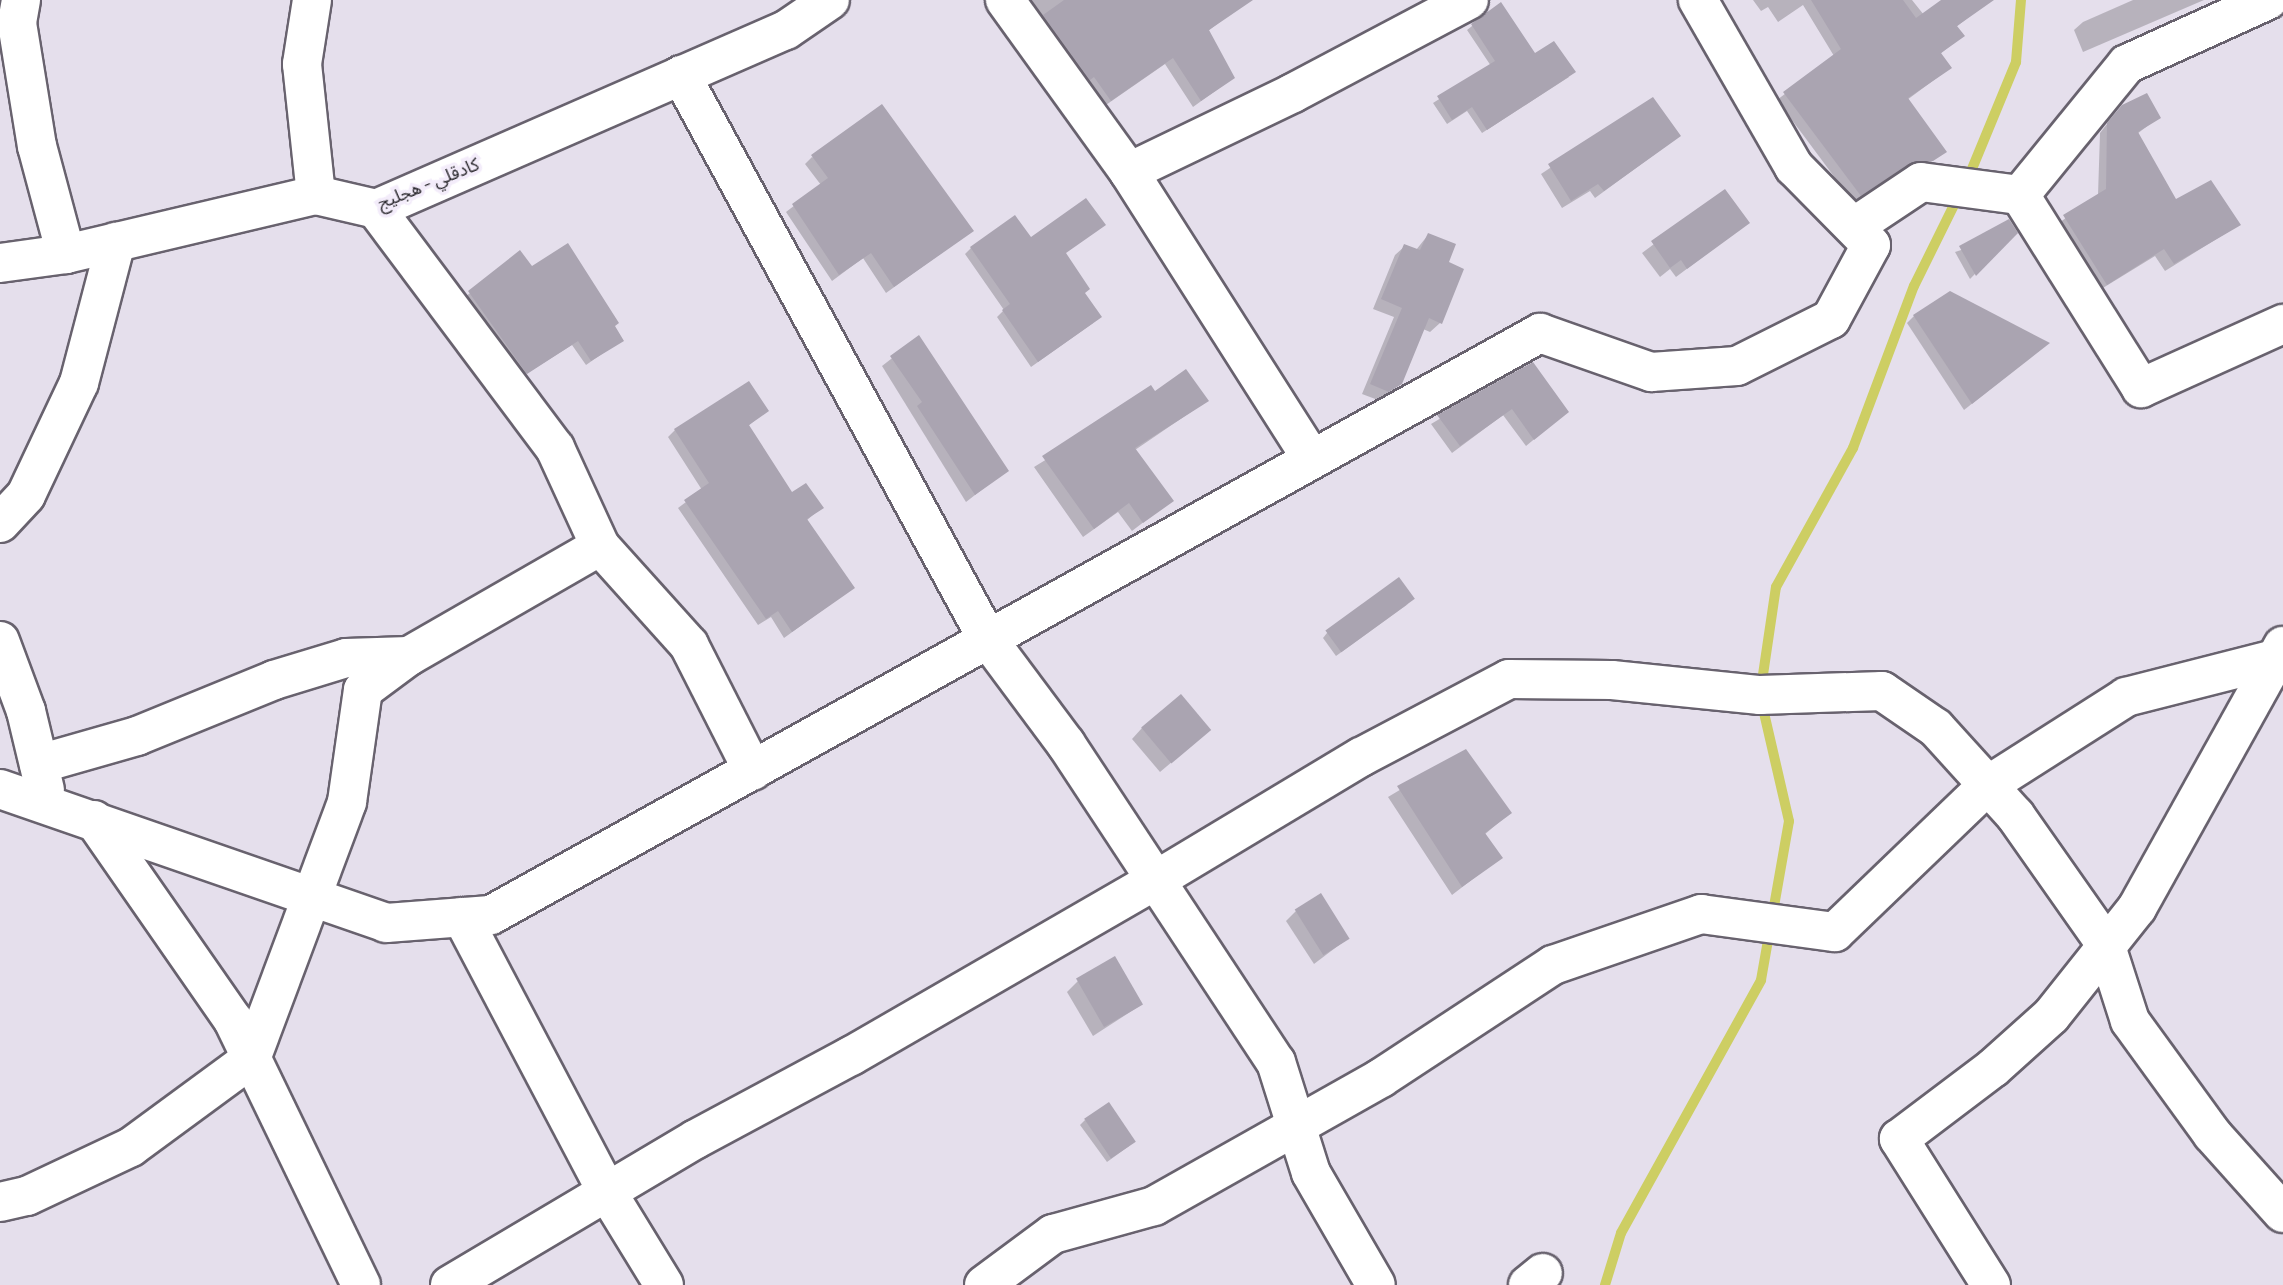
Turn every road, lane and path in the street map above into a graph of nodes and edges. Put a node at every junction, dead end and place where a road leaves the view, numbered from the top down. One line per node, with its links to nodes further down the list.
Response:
1 (13, 0): 11 (street)
2 (21, 0): 19 (street)
3 (312, 0): 14 (street)
4 (830, 0): 12 (street, كادقلي - هجليج)
5 (1005, 0): 13 (street)
6 (1469, 0): 13 (street)
7 (1698, 0): 17 (street)
8 (2267, 0): 15 (street)
9 (2278, 0): 10 (street)
10 (2283, 2)
11 (0, 12)
12 (681, 75): 16 (street, كادقلي - هجليج); 25 (street)
13 (1129, 172): 22 (street)
14 (316, 195): 16 (street, كادقلي - هجليج); 18 (street, كادقلي - هجليج)
15 (2020, 195): 17 (street); 21 (street)
16 (376, 209): 24 (street)
17 (1855, 226): 22 (street)
18 (116, 242): 19 (street, كادقلي - هجليج); 23 (street)
19 (66, 254): 20 (street, كادقلي - هجليج)
20 (0, 263)
21 (2283, 324)
22 (1312, 459): 25 (street)
23 (0, 523)
24 (600, 546): 28 (street); 30 (street)
25 (987, 638): 30 (street); 35 (street)
26 (0, 641): 29 (street)
27 (2279, 652): 31 (street); 38 (street)
28 (409, 656): 29 (street); 36 (street)
29 (39, 764): 33 (street)
30 (752, 771): 37 (street)
31 (1988, 785): 35 (street); 38 (street); 40 (street)
32 (0, 789): 33 (street)
33 (48, 805): 34 (street)
34 (94, 820): 36 (street); 39 (street)
35 (1156, 880): 40 (street); 41 (street)
36 (311, 897): 37 (street); 39 (street)
37 (462, 917): 41 (street)
38 (2105, 943): 43 (street); 49 (street)
39 (251, 1059): 42 (street); 44 (street)
40 (1296, 1125): 47 (street); 48 (street)
41 (607, 1192): 45 (street); 46 (street)
42 (0, 1202)
43 (2283, 1213)
44 (361, 1285)
45 (450, 1285)
46 (664, 1285)
47 (984, 1285)
48 (1376, 1285)
49 (1991, 1285)

